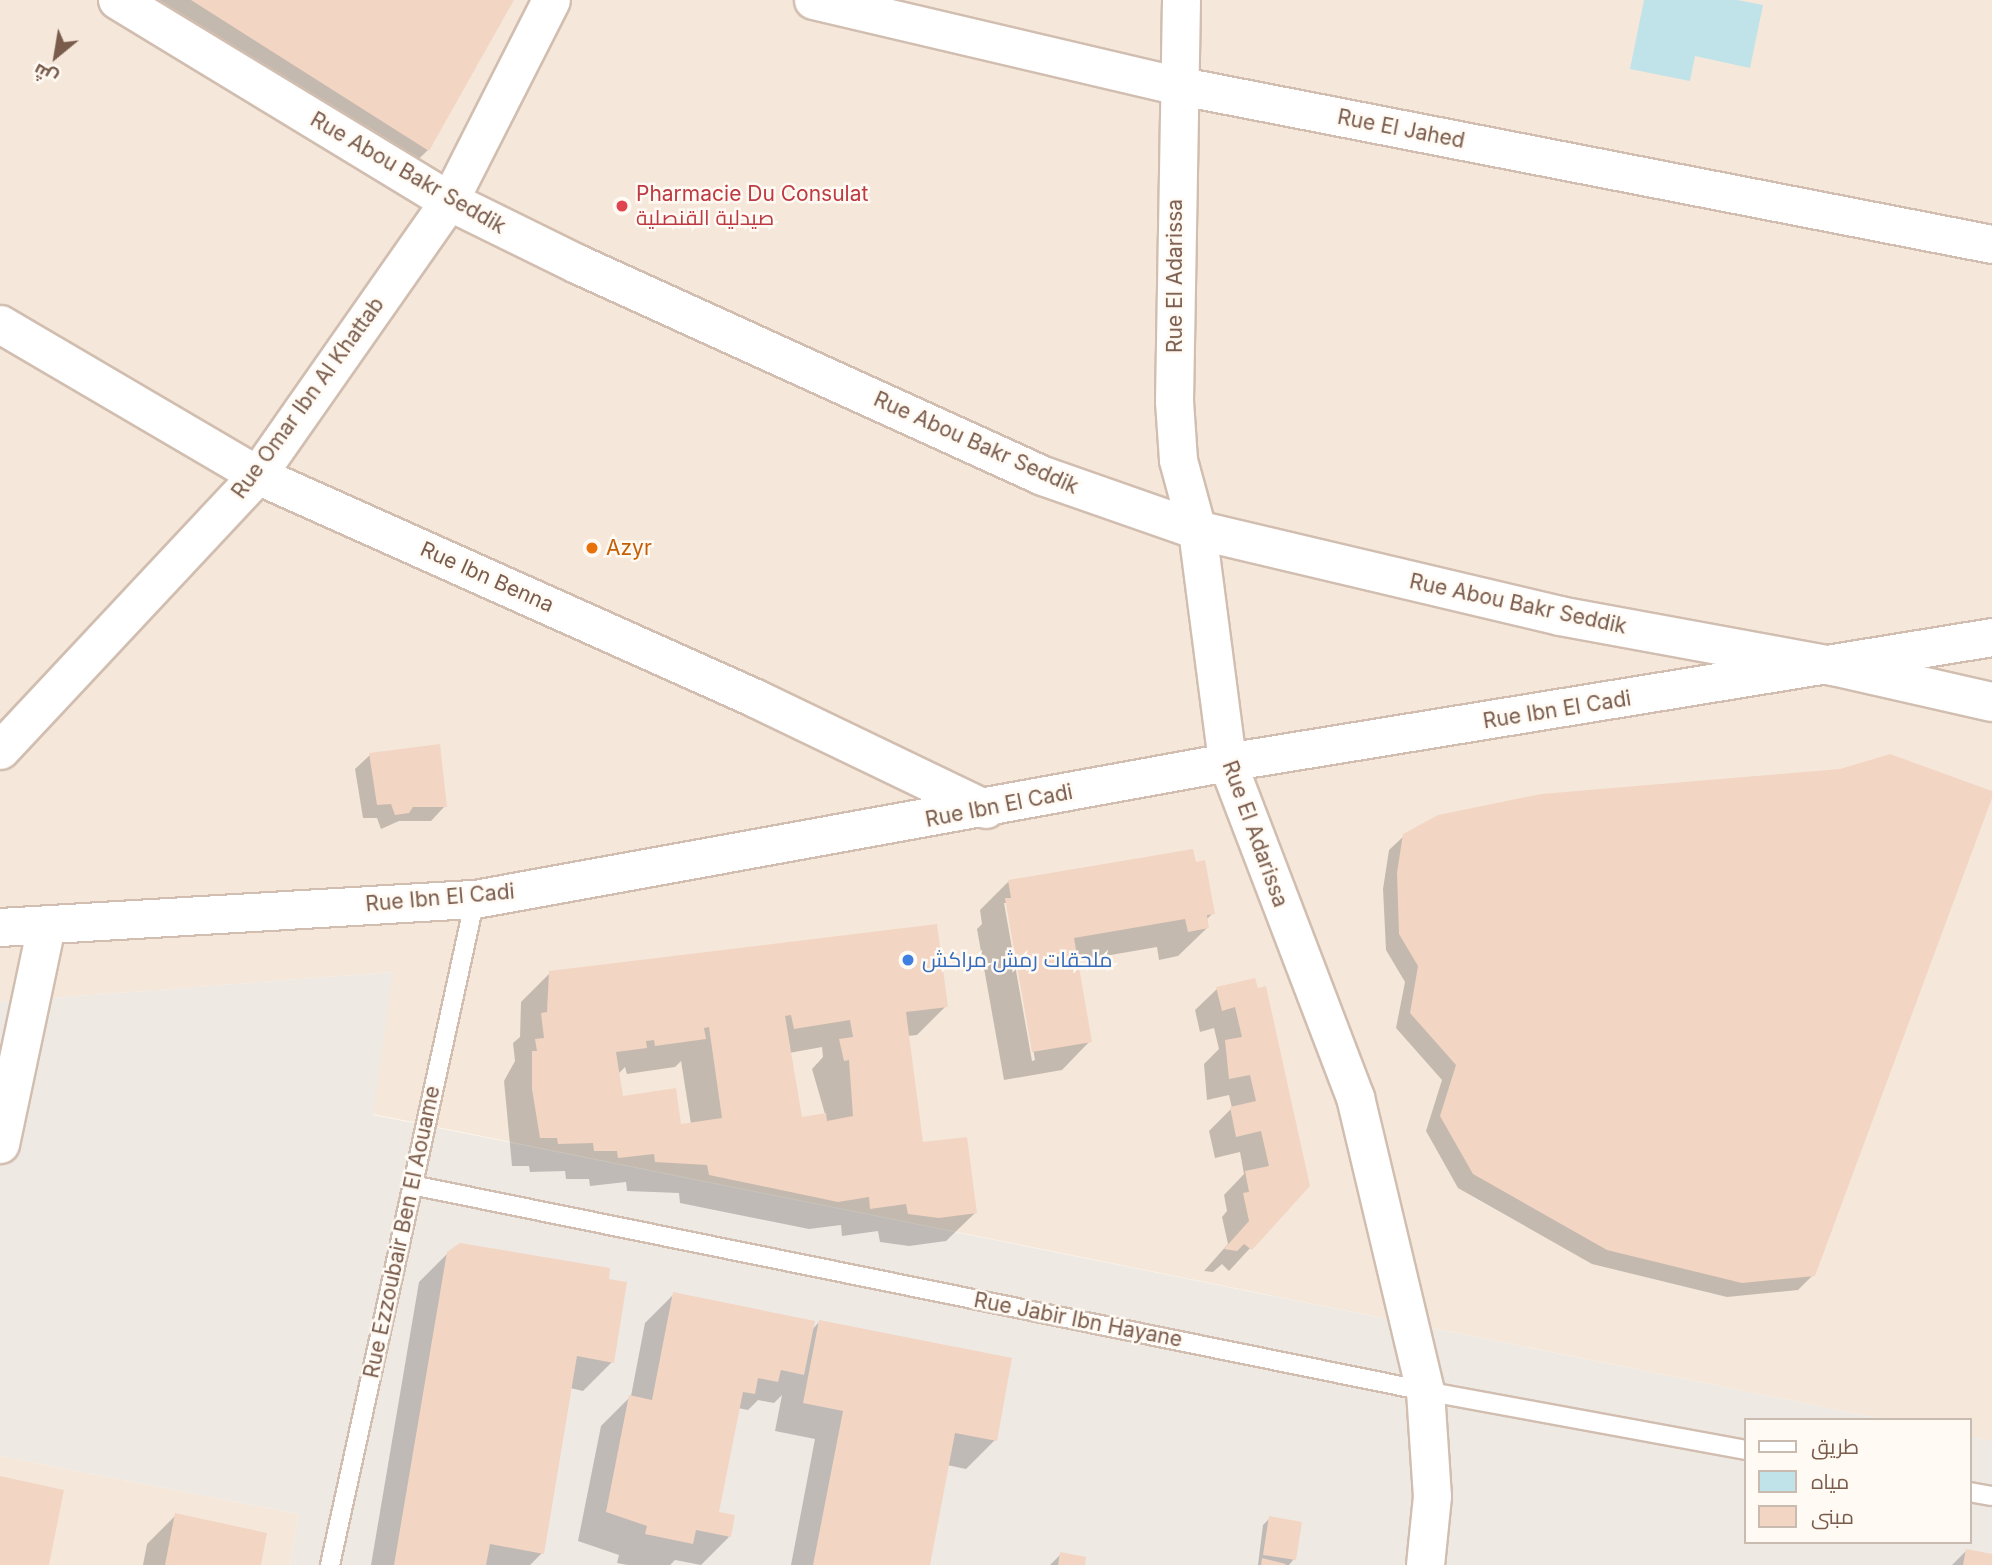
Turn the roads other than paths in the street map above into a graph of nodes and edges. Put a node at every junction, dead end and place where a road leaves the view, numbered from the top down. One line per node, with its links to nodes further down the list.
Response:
1 (118, 0): 6 (street, Rue Abou Bakr Seddik)
2 (551, 0): 6 (street, Rue Omar Ibn Al Khattab)
3 (813, 0): 5 (street, Rue El Jahed)
4 (1181, 0): 5 (street, Rue El Adarissa)
5 (1176, 85): 7 (street, Rue El Jahed); 10 (street, Rue El Adarissa)
6 (450, 201): 9 (street, Rue Omar Ibn Al Khattab); 10 (street, Rue Abou Bakr Seddik)
7 (1992, 244)
8 (0, 324): 9 (street, Rue Ibn Benna)
9 (257, 475): 14 (street, Rue Omar Ibn Al Khattab); 16 (street, Rue Ibn Benna)
10 (1197, 530): 12 (street, Rue Abou Bakr Seddik); 15 (street, Rue El Adarissa)
11 (1992, 637): 12 (street, Rue Ibn El Cadi)
12 (1833, 666): 13 (street, Rue Abou Bakr Seddik); 15 (street, Rue Ibn El Cadi)
13 (1992, 702)
14 (0, 750)
15 (1227, 762): 16 (street, Rue Ibn El Cadi); 22 (street, Rue El Adarissa)
16 (986, 809): 17 (street, Rue Ibn El Cadi)
17 (475, 899): 18 (street, Rue Ibn El Cadi); 21 (lane, Rue Ezzoubair Ben El Aouame)
18 (46, 925): 19 (street, Rue Ibn El Cadi); 20 (street)
19 (0, 927)
20 (0, 1144)
21 (412, 1185): 22 (lane, Rue Jabir Ibn Hayane); 26 (lane, Rue Ezzoubair Ben El Aouame)
22 (1425, 1391): 23 (lane, Rue Jabir Ibn Hayane); 27 (street, Rue El Adarissa)
23 (1744, 1450)
24 (1971, 1492): 25 (lane)
25 (1992, 1496)
26 (330, 1565)
27 (1425, 1565)

